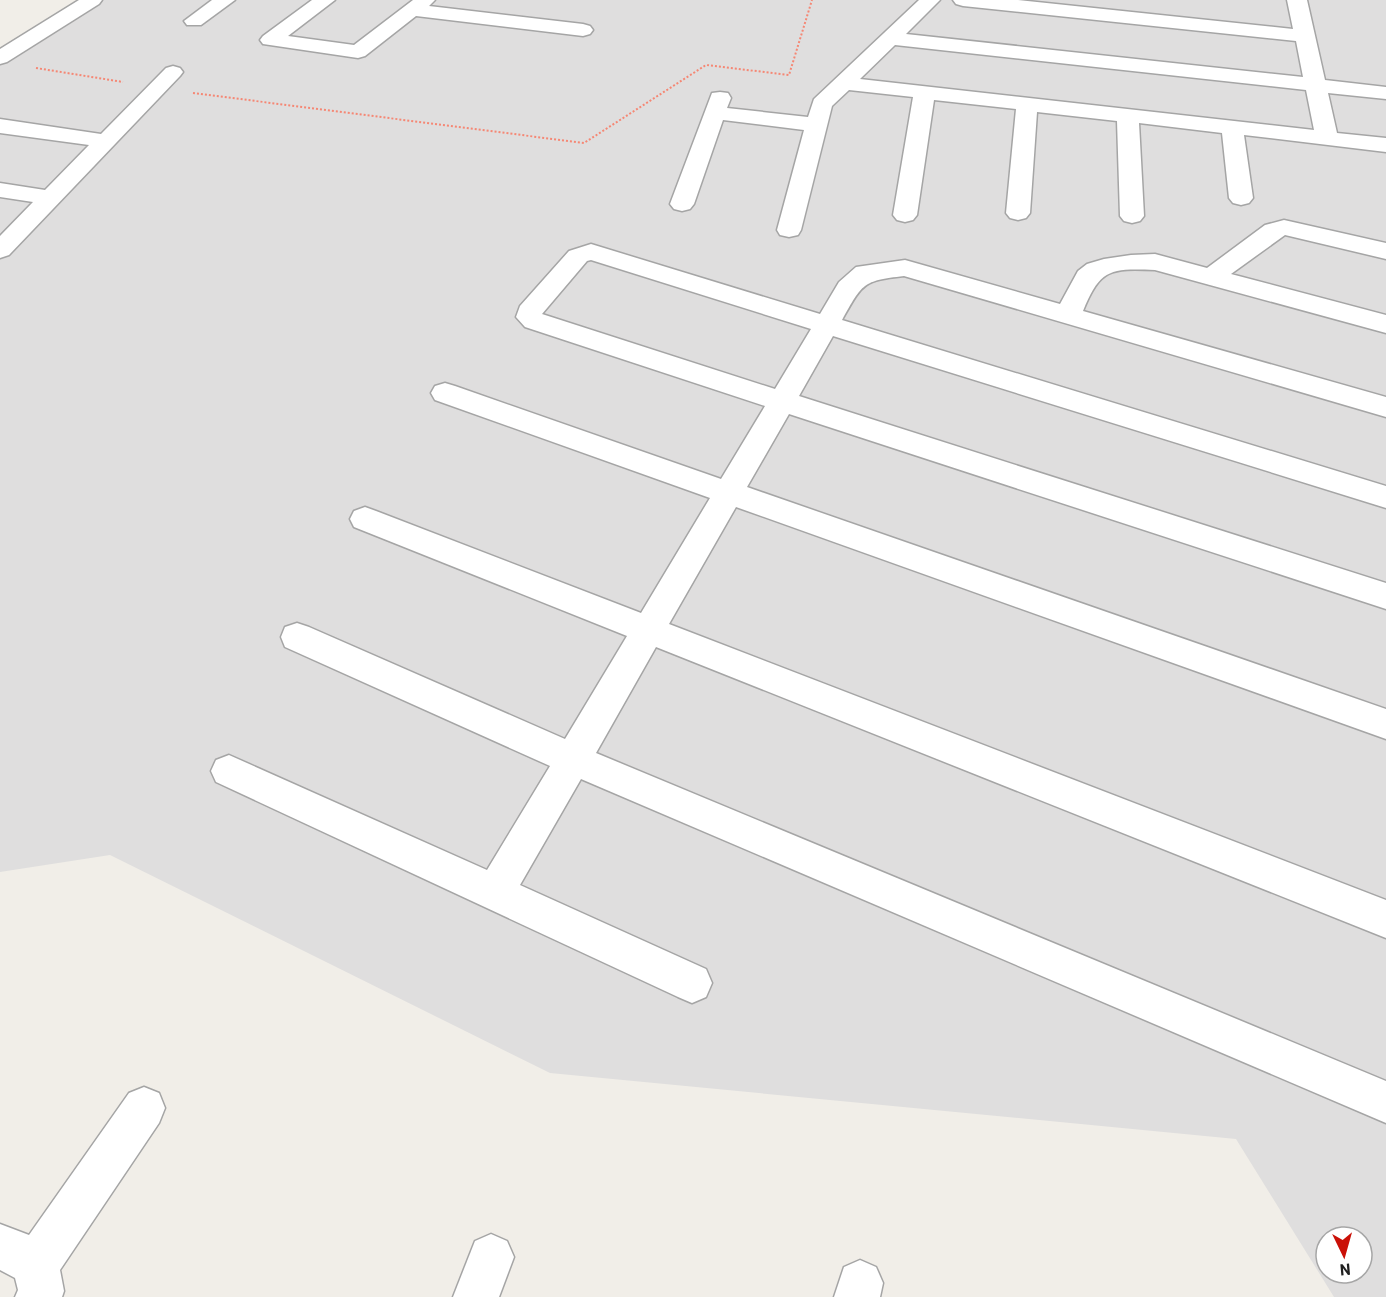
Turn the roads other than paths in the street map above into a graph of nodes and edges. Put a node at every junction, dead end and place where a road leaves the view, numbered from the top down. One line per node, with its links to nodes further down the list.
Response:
1 (92, 0): 13 (street)
2 (225, 0): 9 (street)
3 (325, 0): 8 (street)
4 (930, 0): 12 (street)
5 (963, 0): 7 (street)
6 (1297, 0): 11 (street)
7 (1024, 3): 11 (street)
8 (419, 5): 10 (street)
9 (194, 21)
10 (583, 30)
11 (1305, 36): 16 (street)
12 (891, 38): 15 (street); 16 (street)
13 (0, 58)
14 (173, 72): 25 (street)
15 (843, 83): 17 (street); 21 (street)
16 (1314, 84): 18 (street); 24 (street)
17 (925, 92): 19 (street); 32 (street)
18 (1386, 93)
19 (1027, 104): 20 (street); 31 (street)
20 (1128, 116): 23 (street); 33 (street)
21 (816, 125): 30 (street); 34 (street)
22 (0, 126): 25 (street)
23 (1232, 128): 24 (street); 29 (street)
24 (1327, 138): 26 (street)
25 (105, 141): 28 (street)
26 (1386, 145)
27 (0, 190): 28 (street)
28 (50, 198): 35 (street)
29 (1240, 198)
30 (682, 204)
31 (1018, 213)
32 (905, 215)
33 (1132, 216)
34 (789, 230)
35 (0, 250)
36 (1386, 251): 37 (street)
37 (1211, 277): 38 (street); 39 (street)
38 (1068, 315): 40 (street); 43 (street)
39 (1386, 324)
40 (826, 326): 42 (street); 42 (street); 45 (street)
41 (445, 393): 44 (street)
42 (781, 402): 44 (street); 47 (street)
43 (1386, 407)
44 (728, 492): 48 (street); 50 (street)
45 (1386, 497)
46 (365, 519): 48 (street)
47 (1386, 596)
48 (650, 630): 51 (street); 54 (street)
49 (297, 637): 51 (street)
50 (1386, 724)
51 (572, 759): 53 (street); 56 (street)
52 (229, 771): 53 (street)
53 (495, 893): 55 (street)
54 (1386, 919)
55 (692, 983)
56 (1386, 1102)
57 (144, 1108): 58 (street)
58 (25, 1270)

